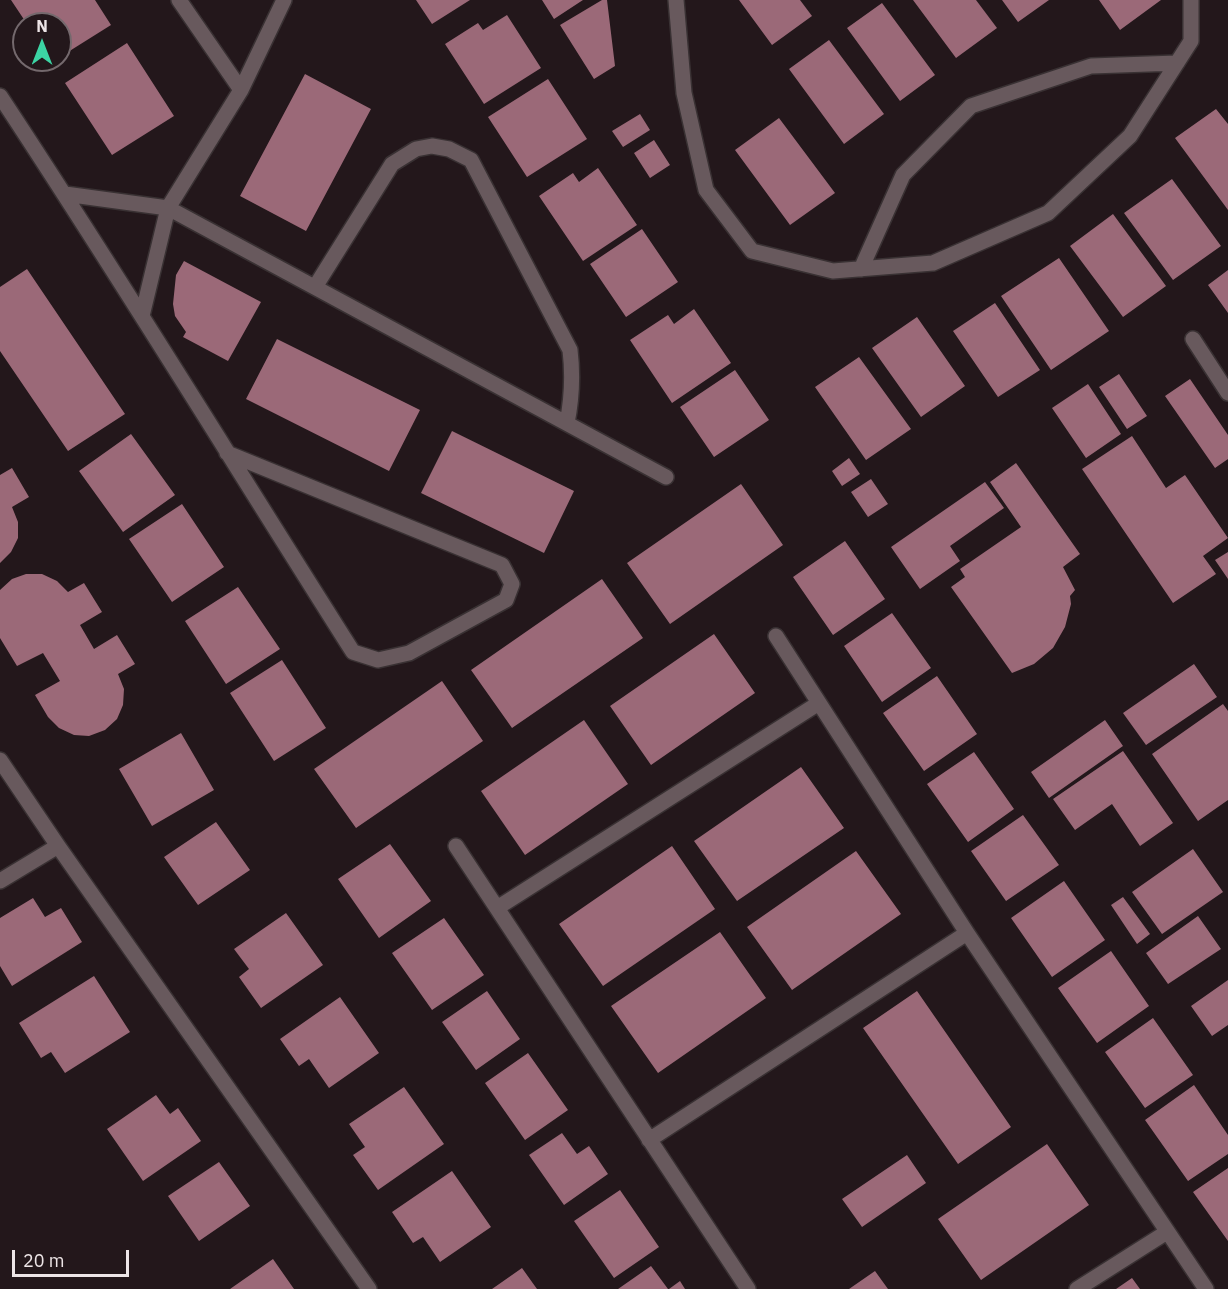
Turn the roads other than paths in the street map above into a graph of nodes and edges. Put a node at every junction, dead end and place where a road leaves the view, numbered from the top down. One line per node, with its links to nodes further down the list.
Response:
1 (179, 0): 6 (street)
2 (285, 0): 6 (street)
3 (676, 0): 10 (street)
4 (1191, 0): 5 (street)
5 (1177, 63): 10 (street); 10 (street)
6 (241, 90): 9 (street)
7 (0, 96): 8 (street)
8 (65, 194): 9 (street); 12 (street)
9 (168, 208): 11 (street); 12 (street)
10 (861, 269)
11 (315, 287): 15 (street); 15 (street)
12 (142, 316): 16 (street)
13 (1193, 339): 14 (street)
14 (1228, 393)
15 (567, 423): 17 (street)
16 (227, 453): 16 (street)
17 (666, 477)
18 (776, 636): 19 (street)
19 (819, 703): 24 (street); 25 (street)
20 (0, 760): 21 (street)
21 (58, 846): 23 (street); 28 (street)
22 (456, 846): 24 (street)
23 (0, 881)
24 (497, 908): 26 (street)
25 (967, 933): 26 (street); 27 (street)
26 (649, 1140): 29 (street)
27 (1167, 1232): 30 (street); 31 (street)
28 (369, 1289)
29 (748, 1289)
30 (1077, 1289)
31 (1206, 1289)

